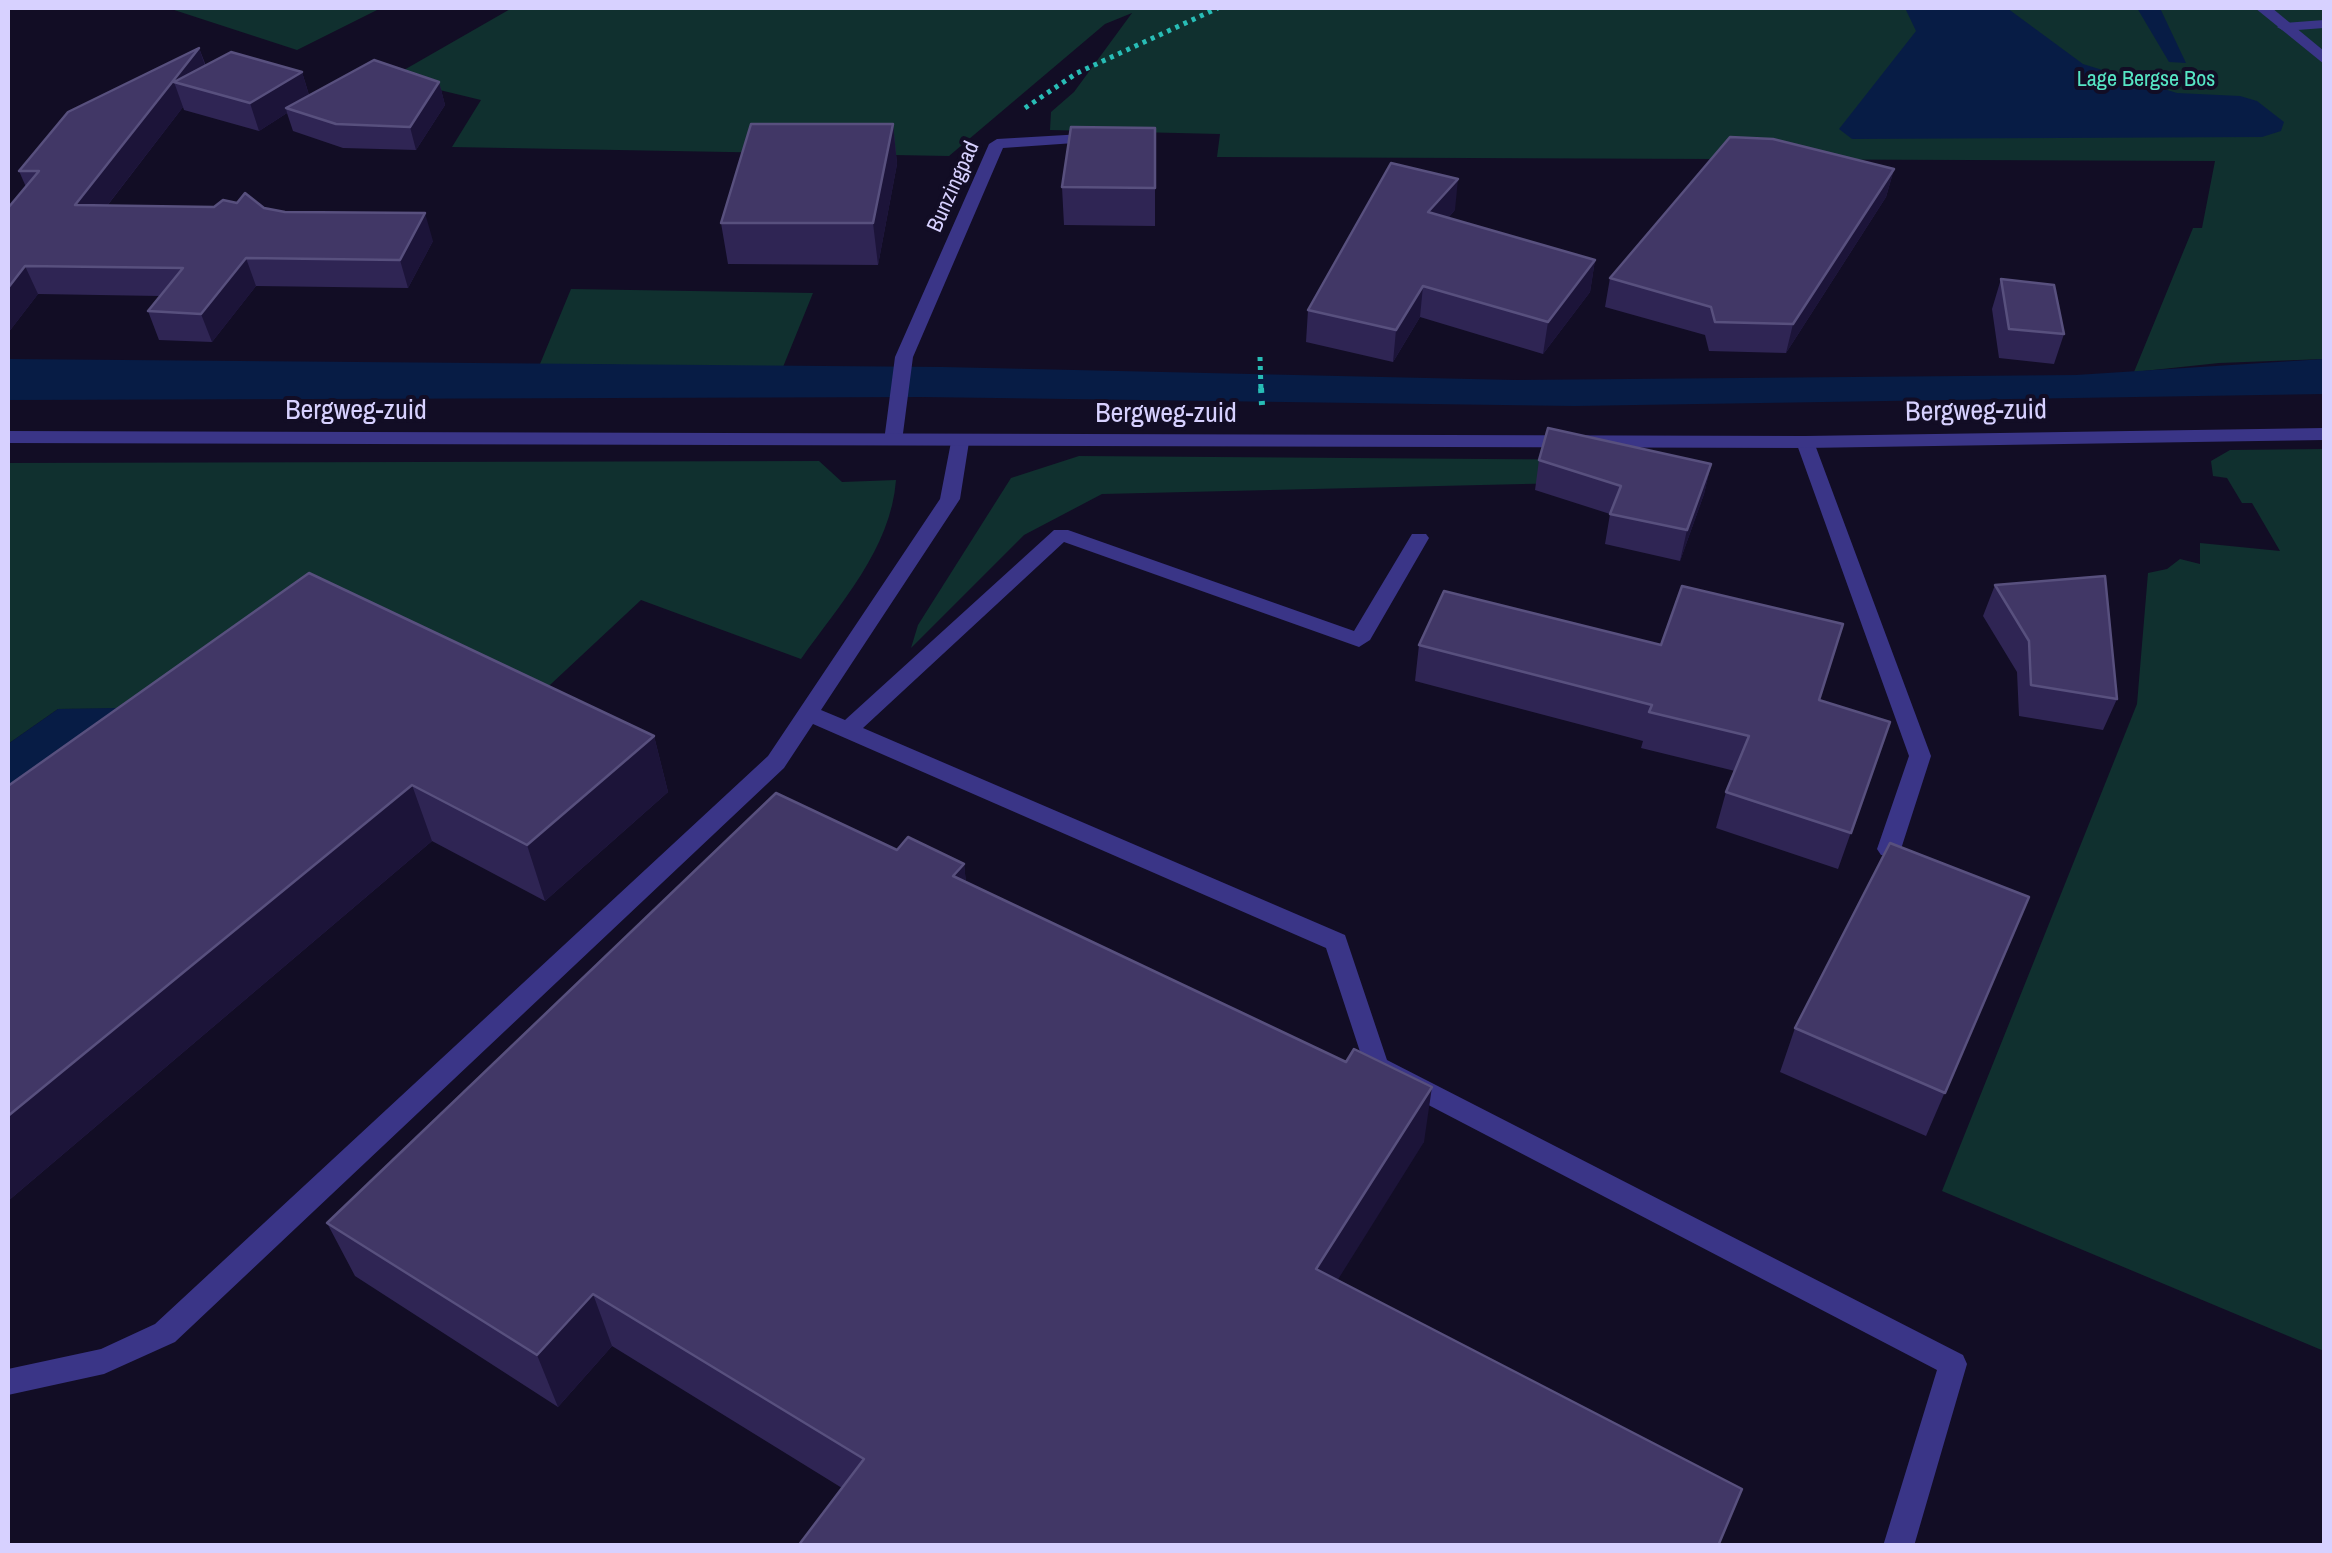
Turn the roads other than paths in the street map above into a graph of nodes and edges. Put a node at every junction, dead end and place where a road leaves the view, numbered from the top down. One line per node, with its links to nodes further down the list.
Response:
1 (2263, 8): 3 (street)
2 (2324, 24): 3 (lane)
3 (2284, 27): 4 (street)
4 (2324, 60)
5 (1083, 139): 8 (lane, Bunzingpad)
6 (2324, 434): 10 (street, Bergweg-zuid)
7 (8, 437): 8 (street, Bergweg-zuid)
8 (893, 442): 9 (street, Bergweg-zuid)
9 (960, 442): 10 (street, Bergweg-zuid); 12 (lane)
10 (1805, 442): 14 (lane)
11 (1418, 538): 13 (lane)
12 (808, 713): 13 (lane); 15 (lane)
13 (848, 730): 16 (lane)
14 (1889, 850)
15 (8, 1382)
16 (1898, 1546)

